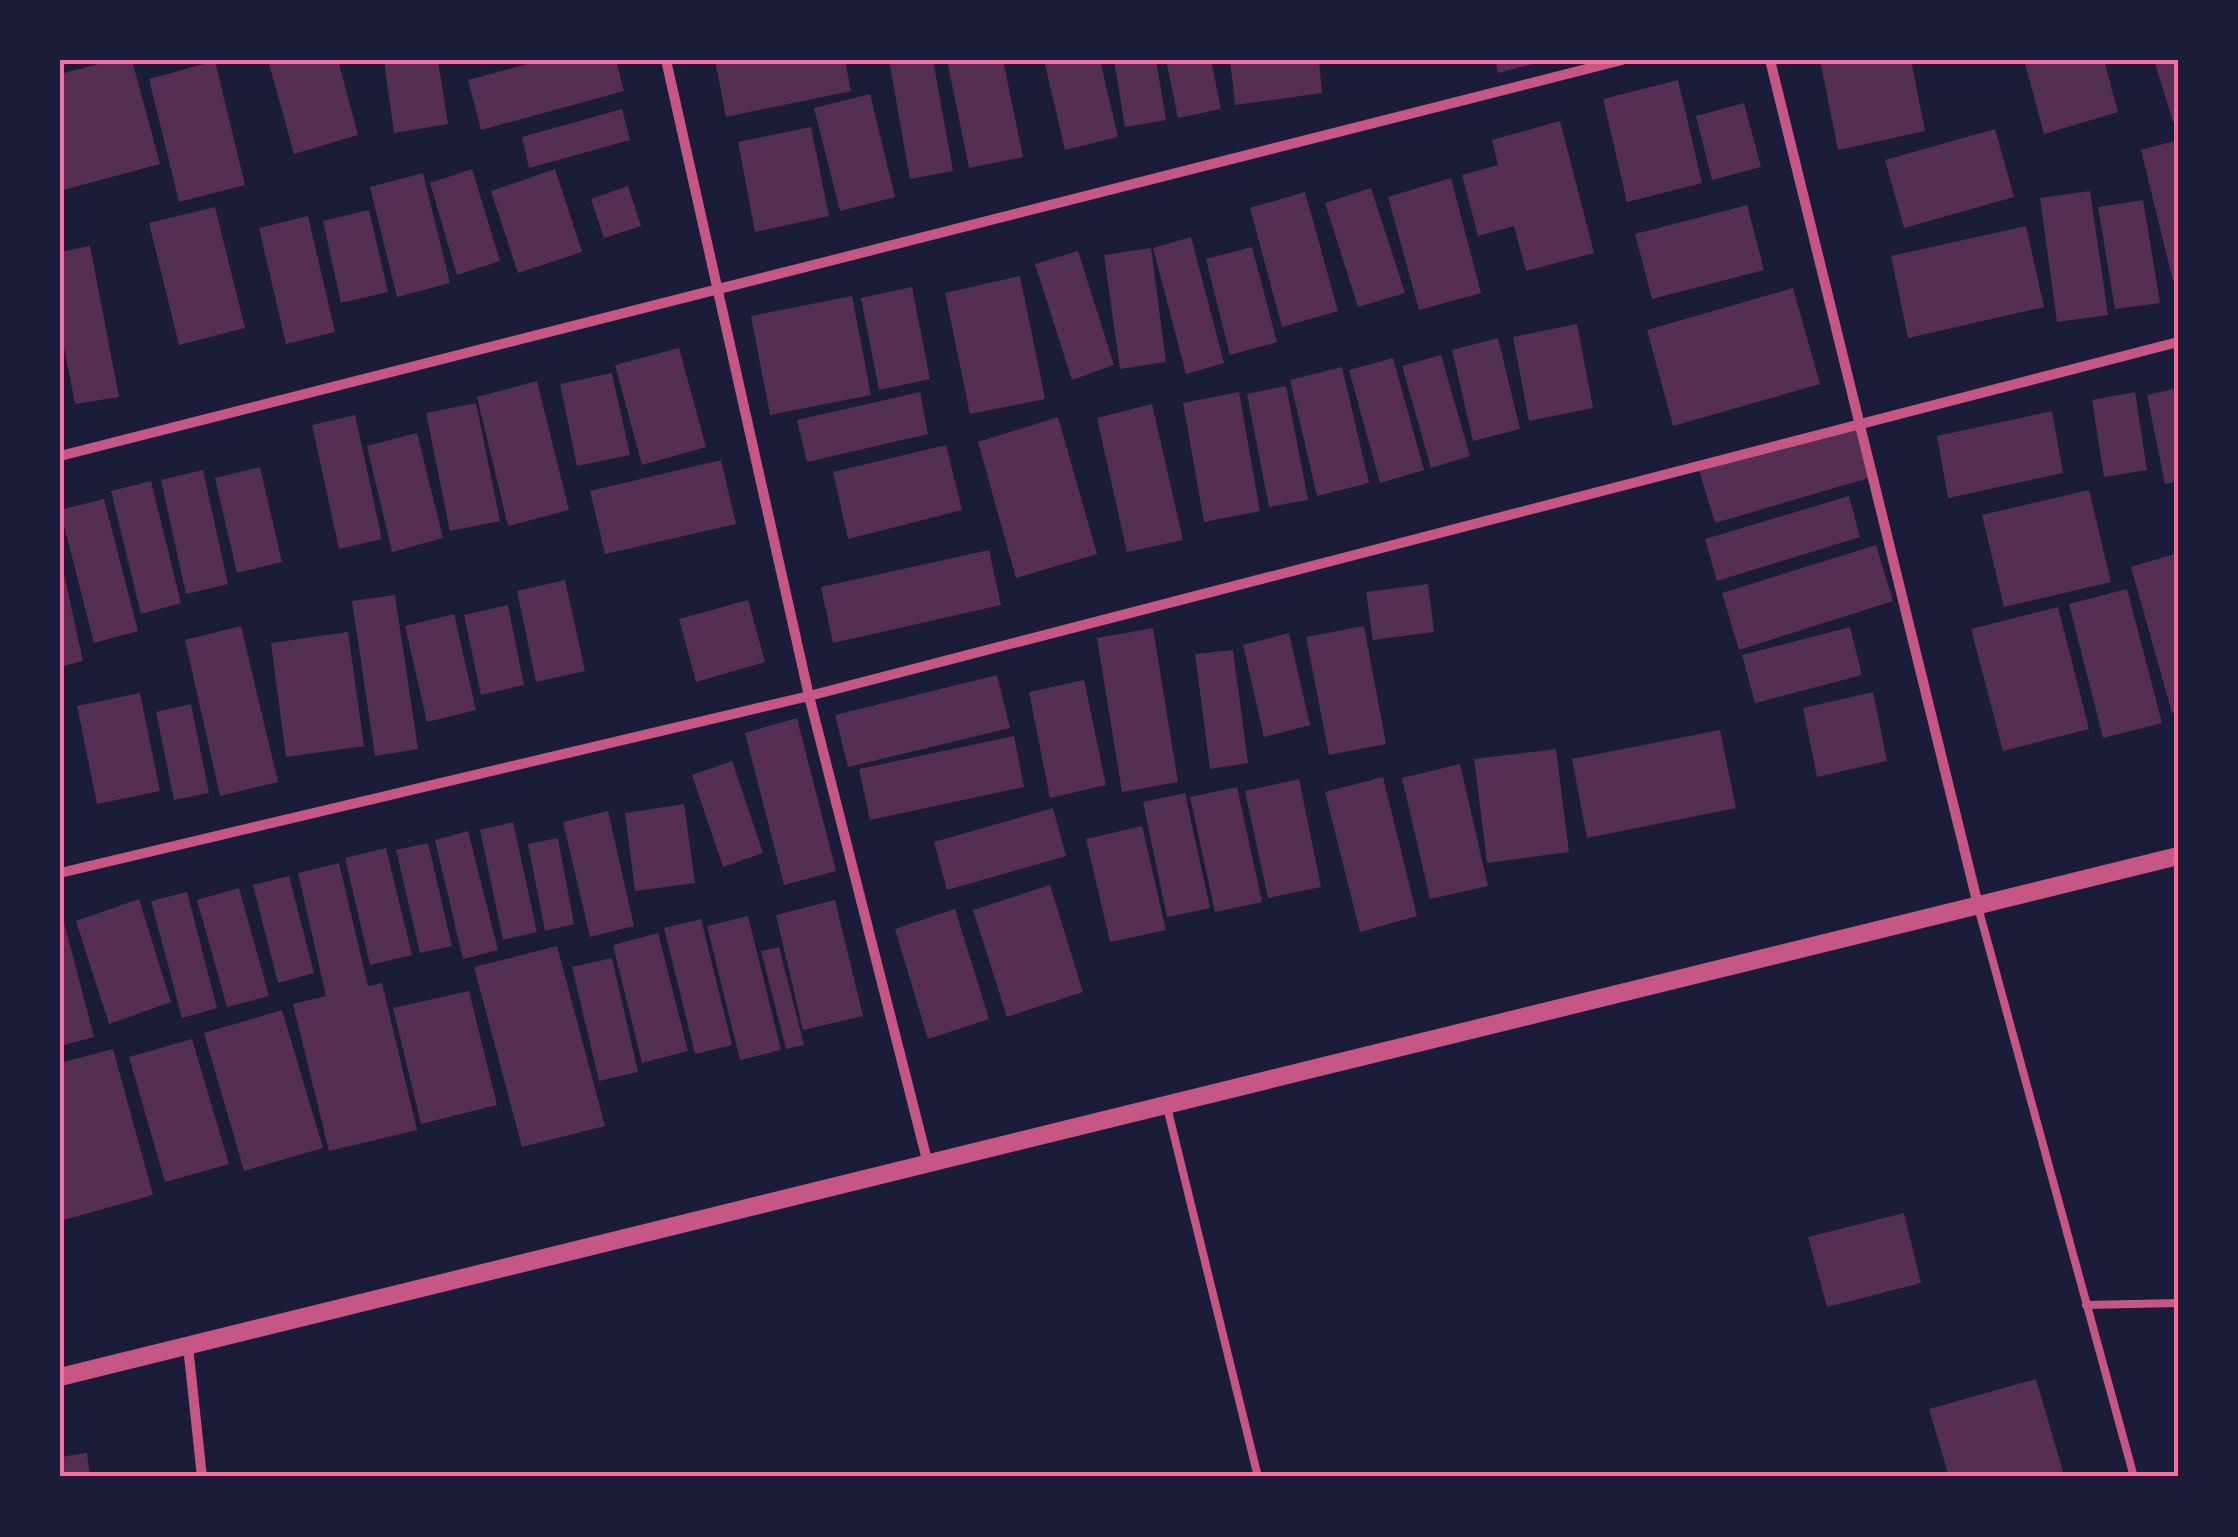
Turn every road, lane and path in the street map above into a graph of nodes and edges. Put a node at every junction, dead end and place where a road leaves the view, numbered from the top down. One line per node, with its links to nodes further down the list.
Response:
1 (666, 60): 4 (street)
2 (1622, 60): 4 (street)
3 (1770, 60): 6 (street)
4 (716, 287): 7 (street); 8 (street)
5 (2178, 342): 6 (street)
6 (1857, 423): 8 (street); 11 (street)
7 (60, 456)
8 (809, 696): 10 (street); 13 (street)
9 (2178, 856): 11 (street)
10 (60, 873)
11 (1978, 905): 12 (street); 15 (lane)
12 (1166, 1102): 13 (street); 19 (lane)
13 (927, 1160): 16 (street)
14 (2178, 1302): 15 (lane)
15 (2086, 1305): 20 (lane)
16 (188, 1346): 17 (street); 18 (street)
17 (60, 1377)
18 (202, 1477)
19 (1258, 1477)
20 (2134, 1477)

